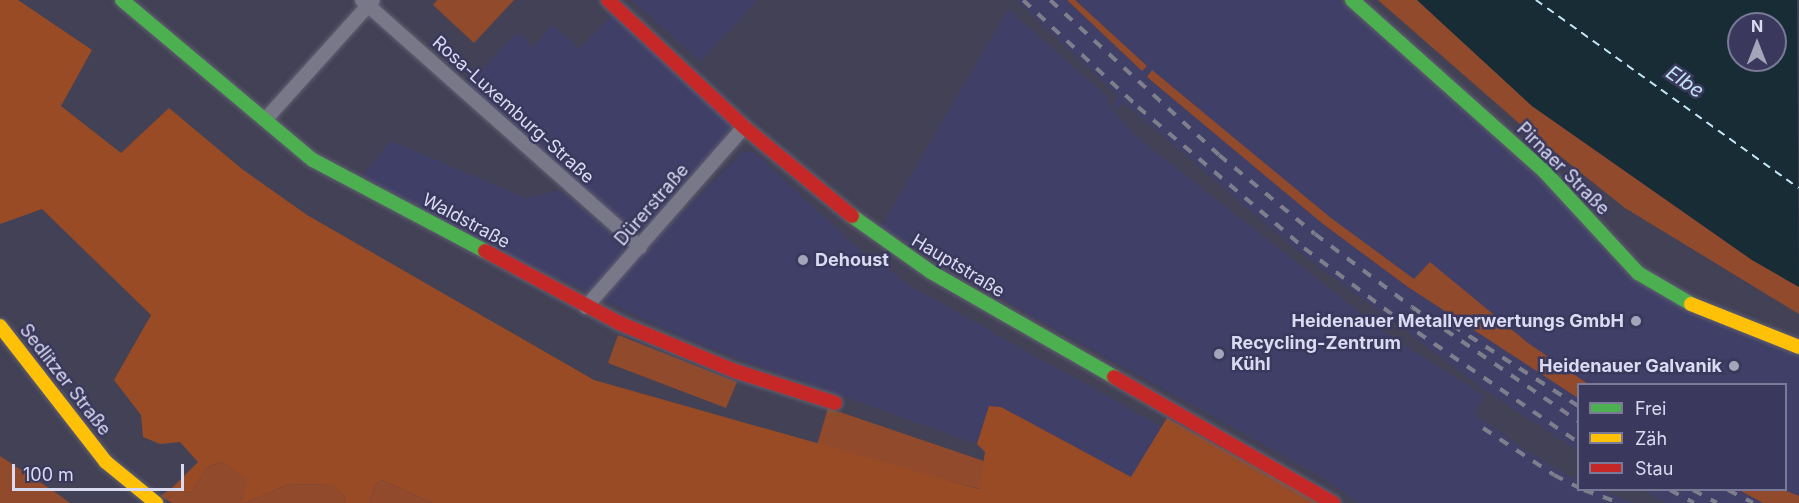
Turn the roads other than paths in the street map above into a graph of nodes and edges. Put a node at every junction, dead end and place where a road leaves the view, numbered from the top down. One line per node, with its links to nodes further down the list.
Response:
1 (122, 0): 5 (street, Waldstraße)
2 (608, 0): 6 (street, Hauptstraße)
3 (1352, 0): 10 (street, Pirnaer Straße)
4 (368, 2): 5 (street); 7 (street, Rosa-Luxemburg-Straße)
5 (264, 120): 8 (street, Waldstraße)
6 (744, 127): 7 (street, Dürerstraße); 13 (street, Hauptstraße)
7 (640, 247): 8 (street, Dürerstraße)
8 (586, 306): 11 (street, Waldstraße)
9 (0, 327): 12 (street, Sedlitzer Straße)
10 (1799, 347)
11 (835, 403)
12 (156, 503)
13 (1333, 503)

